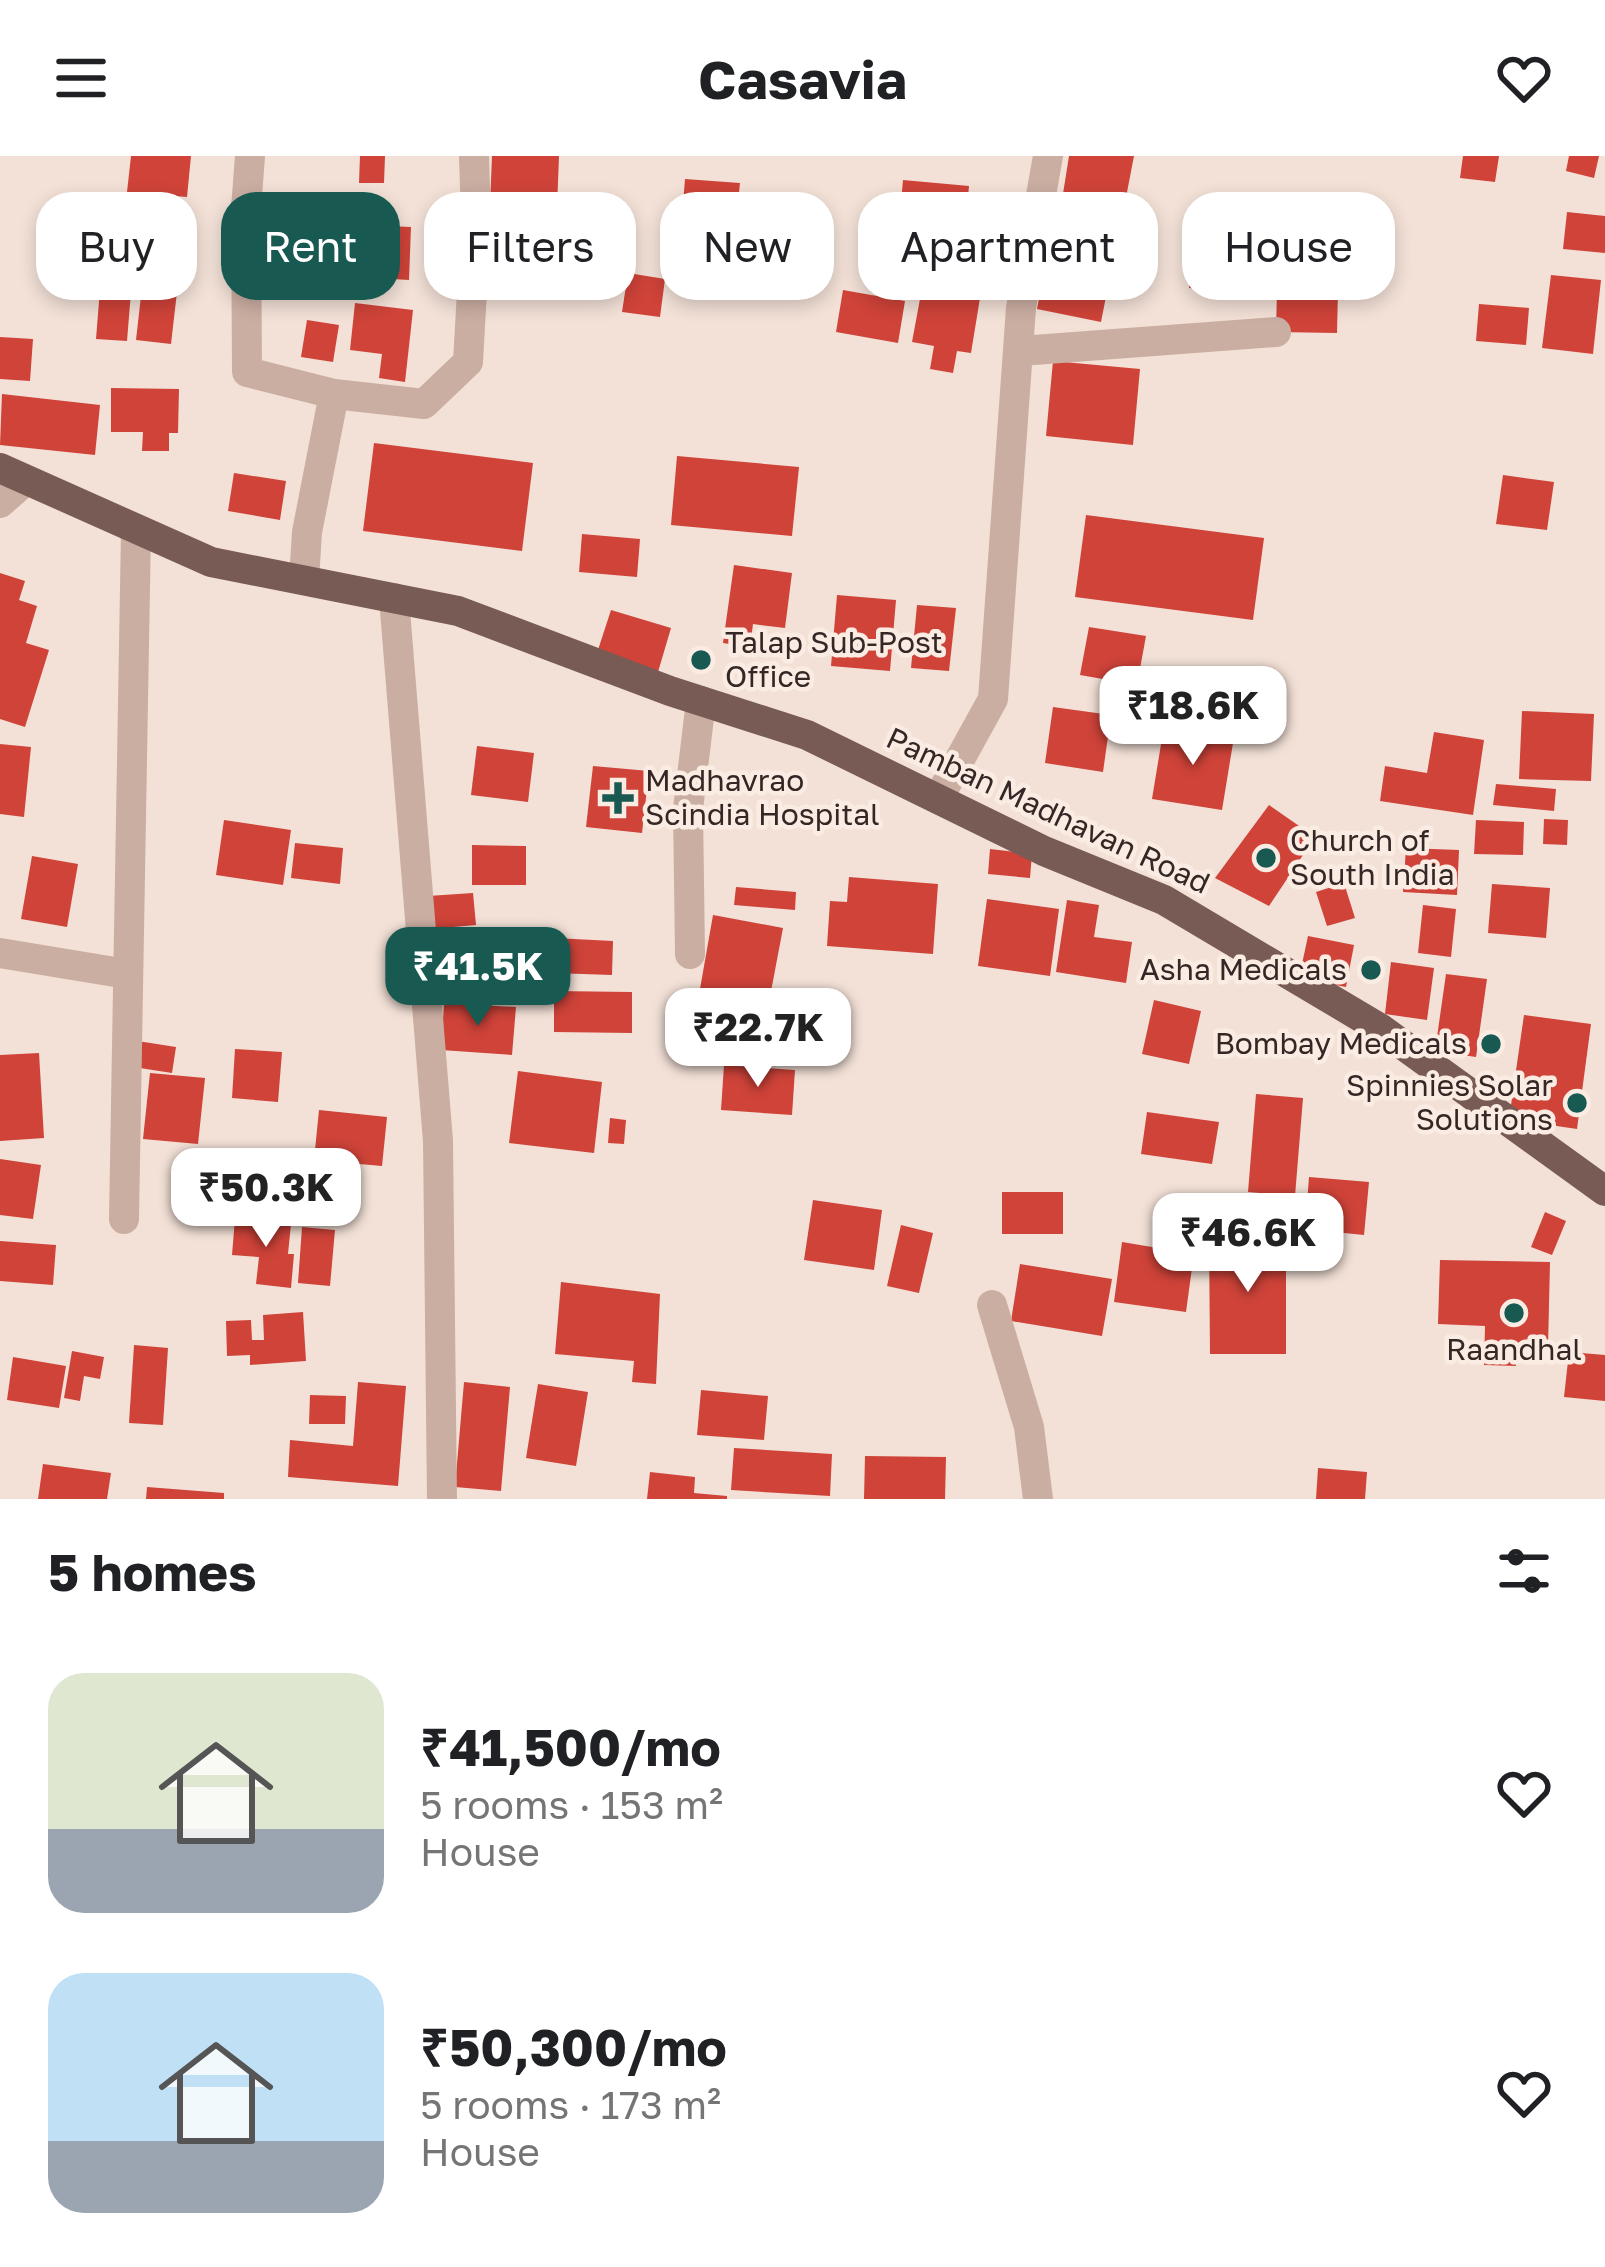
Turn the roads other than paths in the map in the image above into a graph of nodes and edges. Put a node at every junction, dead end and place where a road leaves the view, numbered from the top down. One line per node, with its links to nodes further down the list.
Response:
1 (250, 156): 6 (street)
2 (473, 156): 6 (street)
3 (1048, 156): 5 (street)
4 (1276, 332): 5 (street)
5 (1020, 351): 13 (street)
6 (334, 394): 10 (street)
7 (12, 475): 8 (street); 9 (main road, Pamban Madhavan Road)
8 (0, 503)
9 (136, 530): 10 (main road, Pamban Madhavan Road); 16 (street)
10 (304, 580): 11 (main road, Pamban Madhavan Road)
11 (394, 598): 12 (main road, Pamban Madhavan Road); 20 (street)
12 (701, 700): 13 (main road, Pamban Madhavan Road); 15 (street)
13 (938, 799): 17 (main road, Pamban Madhavan Road)
14 (0, 953): 16 (street)
15 (690, 954)
16 (127, 974): 18 (street)
17 (1605, 1189)
18 (124, 1220)
19 (992, 1305): 21 (street)
20 (442, 1499)
21 (1038, 1499)

